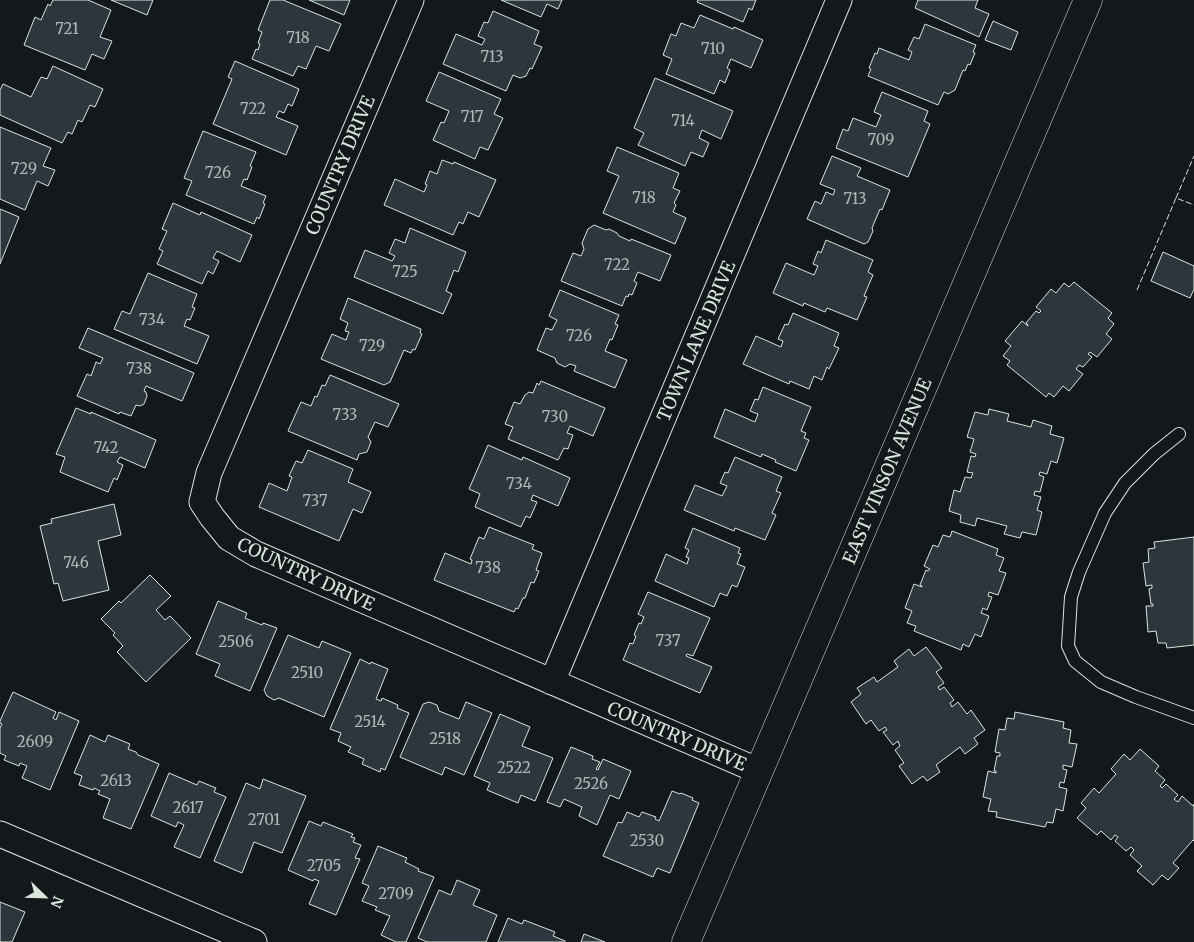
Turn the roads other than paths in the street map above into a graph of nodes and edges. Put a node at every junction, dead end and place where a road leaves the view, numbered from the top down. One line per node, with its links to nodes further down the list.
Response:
1 (411, 0): 5 (street, COUNTRY DRIVE)
2 (839, 0): 5 (street, TOWN LANE DRIVE)
3 (1088, 0): 7 (street, EAST VINSON AVENUE)
4 (1179, 434): 6 (lane)
5 (552, 682): 7 (street, COUNTRY DRIVE)
6 (1194, 718)
7 (759, 772): 10 (street, EAST VINSON AVENUE)
8 (0, 834): 9 (street)
9 (254, 942)
10 (686, 942)

